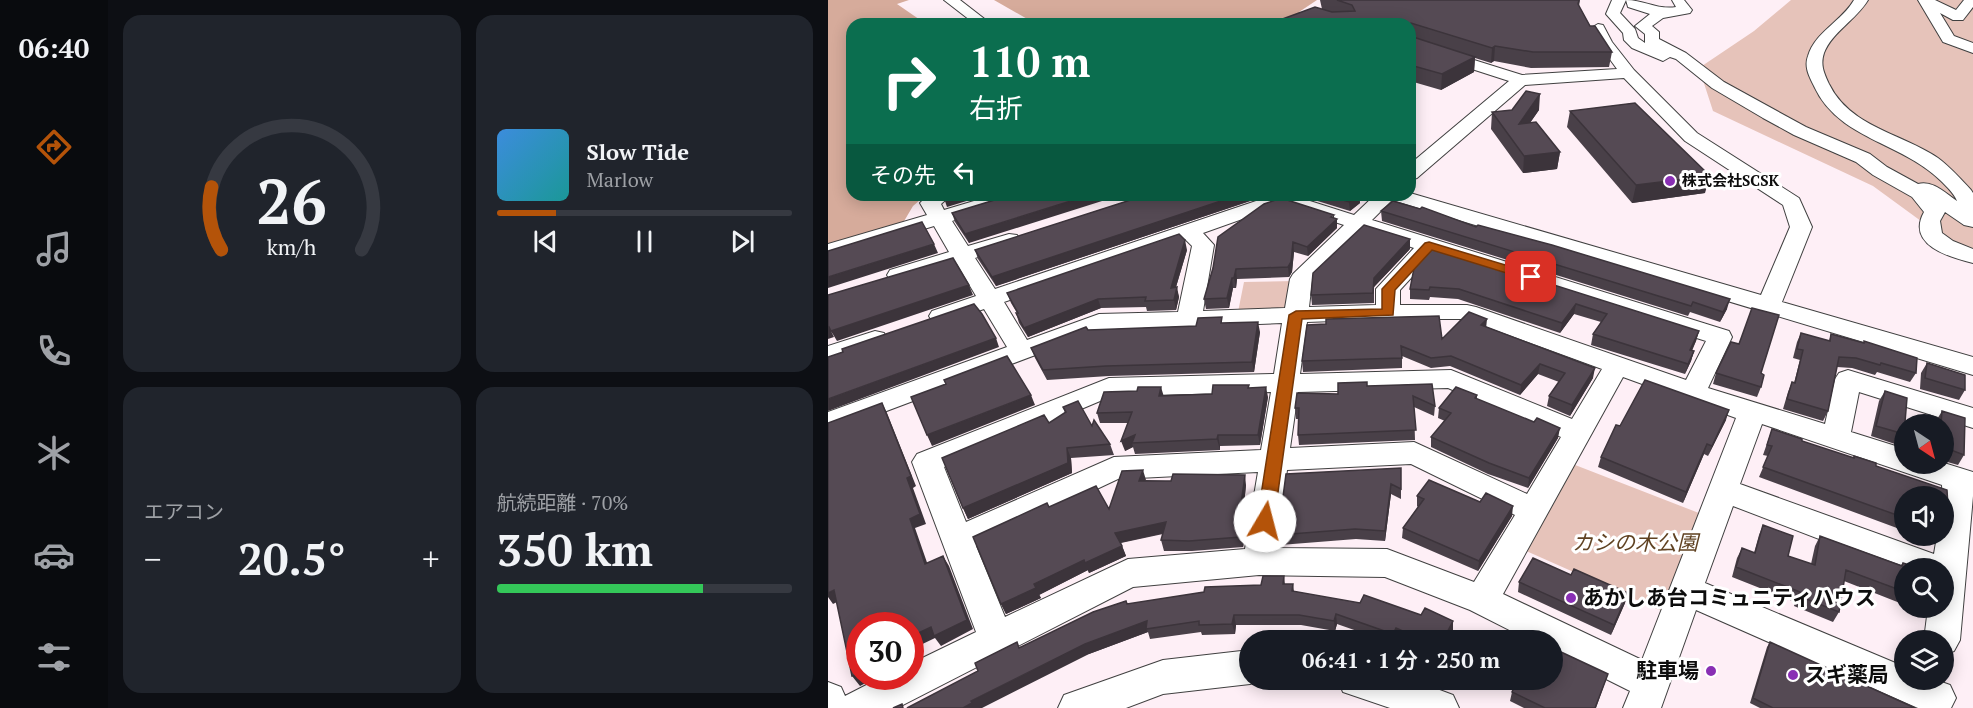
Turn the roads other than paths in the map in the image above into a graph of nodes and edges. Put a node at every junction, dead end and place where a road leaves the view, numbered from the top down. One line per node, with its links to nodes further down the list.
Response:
1 (951, 0): 7 (street)
2 (1861, 0): 25 (street)
3 (1925, 0): 4 (street); 11 (street)
4 (1971, 0)
5 (1678, 1): 8 (street)
6 (1628, 5): 8 (street); 14 (street)
7 (976, 18)
8 (1657, 19): 16 (street); 17 (street)
9 (1598, 28): 12 (street)
10 (1416, 46): 13 (street)
11 (1973, 48)
12 (1628, 73): 13 (street); 35 (street)
13 (1521, 80): 18 (street)
14 (1692, 86)
15 (1707, 95): 16 (street)
16 (1749, 111): 17 (street)
17 (1800, 131): 25 (street); 32 (street)
18 (1416, 169)
19 (975, 201): 24 (street)
20 (1265, 201): 27 (street)
21 (1288, 201): 26 (street)
22 (1380, 201): 26 (street)
23 (1415, 201): 35 (street)
24 (940, 206): 30 (street); 31 (street)
25 (1971, 221)
26 (1358, 222): 29 (street); 37 (street)
27 (1188, 231): 34 (street); 38 (street)
28 (1028, 234): 31 (street)
29 (1429, 245): 36 (street); 46 (street)
30 (828, 251)
31 (963, 255): 33 (street); 34 (street)
32 (1973, 256)
33 (873, 284)
34 (989, 299): 39 (street); 41 (street)
35 (1768, 305): 44 (street)
36 (1388, 312): 37 (street); 43 (street)
37 (1296, 315): 38 (street); 45 (street)
38 (1189, 319): 41 (street)
39 (925, 322)
40 (892, 333): 42 (street)
41 (1022, 351): 49 (street)
42 (828, 355)
43 (1617, 364): 46 (street); 50 (street)
44 (1973, 366)
45 (1286, 383): 50 (street); 53 (street); 58 (street)
46 (1693, 392): 47 (street)
47 (1752, 413): 51 (street); 56 (street)
48 (1973, 418): 51 (street)
49 (828, 423)
50 (1579, 433): 57 (street)
51 (1836, 437): 52 (street)
52 (1894, 456)
53 (1274, 460): 57 (street); 58 (street); 61 (street)
54 (1944, 474): 55 (street)
55 (1965, 481): 60 (street)
56 (1723, 490): 59 (street); 62 (street)
57 (1535, 511): 63 (street)
58 (959, 539): 64 (street)
59 (1905, 558)
60 (1946, 558)
61 (1259, 561): 63 (street); 64 (street)
62 (1685, 590): 67 (street); 68 (street)
63 (1482, 600): 68 (street)
64 (996, 638): 71 (street)
65 (1239, 668): 72 (street)
66 (1389, 690): 73 (street)
67 (1937, 695)
68 (1646, 696)
69 (828, 699): 70 (street)
70 (830, 708)
71 (860, 708)
72 (1077, 708)
73 (1440, 708)

